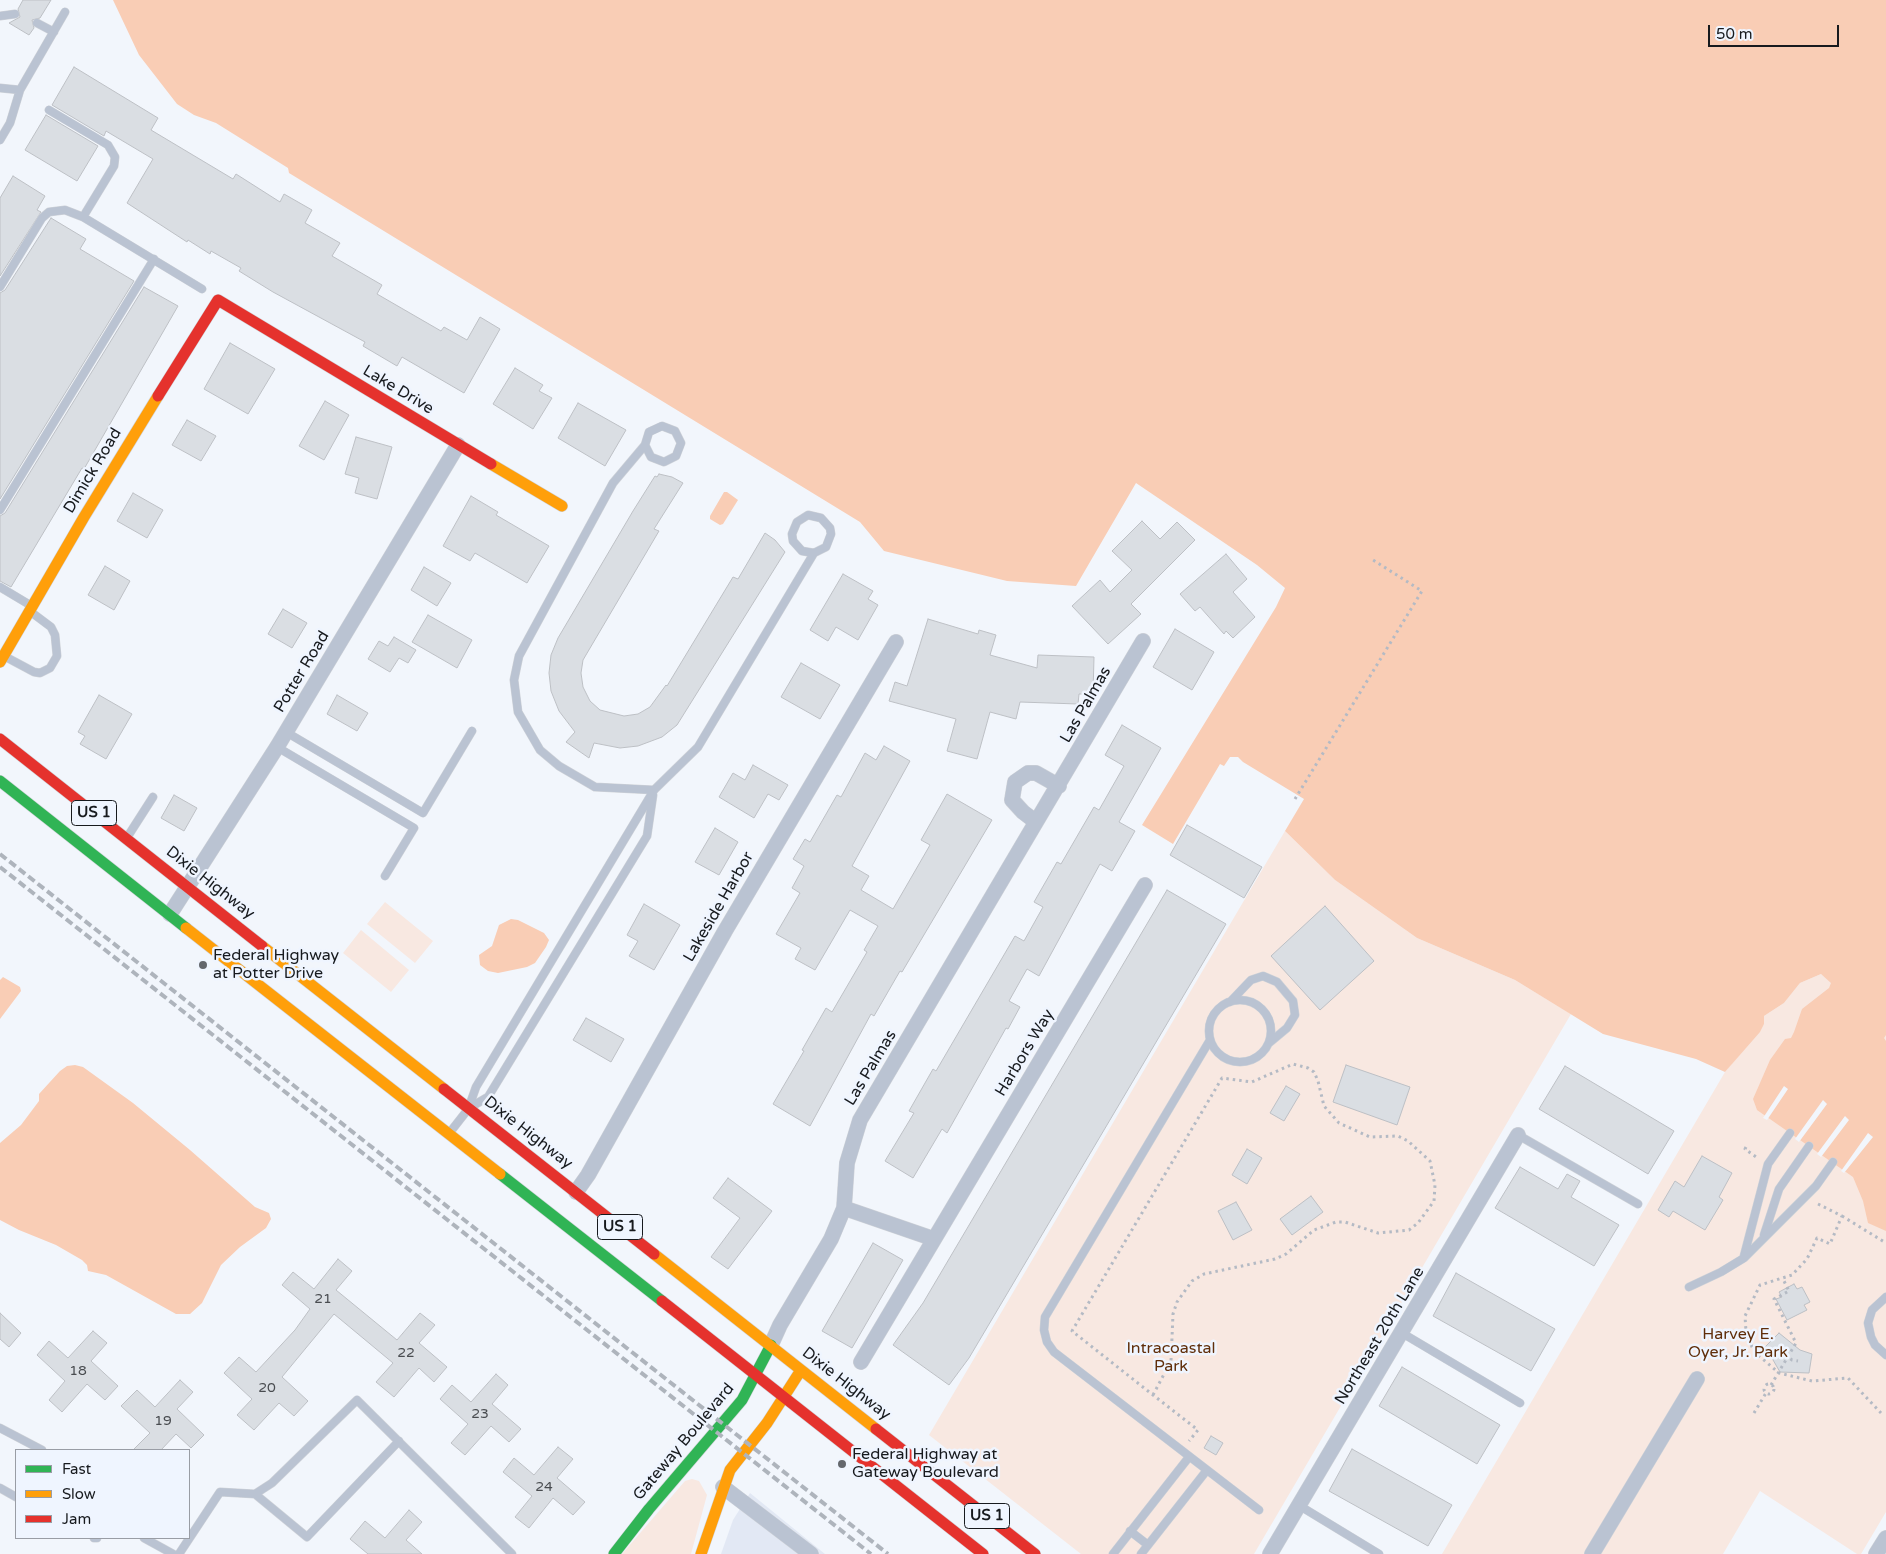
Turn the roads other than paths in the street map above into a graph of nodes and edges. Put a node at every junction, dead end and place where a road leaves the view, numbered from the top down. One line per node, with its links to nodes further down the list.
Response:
1 (65, 12): 5 (lane)
2 (15, 14): 3 (lane)
3 (0, 16)
4 (37, 23): 5 (lane)
5 (54, 32): 7 (lane)
6 (0, 88): 7 (lane)
7 (20, 90): 9 (lane)
8 (49, 110): 10 (lane)
9 (0, 140)
10 (83, 217): 11 (lane); 12 (lane)
11 (154, 259): 13 (lane); 18 (lane)
12 (0, 287)
13 (202, 289)
14 (218, 300): 15 (main road, Lake Drive); 21 (main road, Dimick Road)
15 (458, 445): 17 (main road, Lake Drive); 26 (street, Potter Road)
16 (645, 445): 16 (lane); 31 (lane)
17 (562, 506)
18 (0, 510)
19 (814, 553): 19 (lane); 31 (lane)
20 (0, 586): 21 (lane)
21 (31, 609): 24 (main road, Dimick Road); 24 (lane)
22 (1143, 641): 30 (street, Las Palmas)
23 (896, 642): 50 (street, Lakeside Harbor)
24 (1, 658)
25 (472, 731): 33 (lane)
26 (286, 732): 28 (street, Potter Road); 33 (lane)
27 (0, 739): 36 (main road, Dixie Highway / US 1)
28 (277, 747): 35 (lane); 39 (street, Potter Road)
29 (0, 781): 40 (main road, US 1)
30 (1059, 786): 34 (street, Las Palmas); 34 (street)
31 (654, 790): 44 (lane); 44 (lane)
32 (153, 797): 36 (lane)
33 (423, 813): 35 (lane)
34 (1036, 822): 52 (street, Las Palmas)
35 (414, 828): 37 (lane)
36 (127, 838): 39 (main road, Dixie Highway / US 1)
37 (385, 876)
38 (1145, 885): 54 (street, Harbors Way)
39 (188, 887): 40 (street, Potter Road); 44 (main road, Dixie Highway / US 1)
40 (170, 914): 46 (main road, US 1)
41 (1230, 1002): 42 (lane); 43 (lane); 43 (lane)
42 (1210, 1040): 43 (lane); 70 (lane)
43 (1269, 1043)
44 (469, 1108): 46 (lane); 50 (main road, Dixie Highway / US 1)
45 (1790, 1133): 55 (lane)
46 (448, 1134): 63 (main road, US 1)
47 (1518, 1135): 51 (lane); 58 (street, Northeast 20th Lane)
48 (1808, 1146): 53 (lane)
49 (1833, 1162): 53 (lane)
50 (576, 1192): 59 (main road, Dixie Highway / US 1)
51 (1638, 1204)
52 (844, 1208): 54 (street); 59 (street, Las Palmas)
53 (1764, 1236): 55 (lane)
54 (934, 1239): 61 (street, Harbors Way)
55 (1744, 1258): 56 (lane)
56 (1689, 1288)
57 (1886, 1297): 60 (lane)
58 (1402, 1333): 66 (lane); 76 (street, Northeast 20th Lane)
59 (771, 1345): 62 (main road, Dixie Highway / US 1); 63 (main road, Gateway Boulevard)
60 (1886, 1355)
61 (861, 1362)
62 (801, 1370): 65 (main road); 92 (main road, Dixie Highway / US 1)
63 (757, 1375): 65 (main road, US 1); 88 (main road, Gateway Boulevard)
64 (1697, 1379): 97 (street)
65 (785, 1396): 72 (main road); 91 (main road, US 1)
66 (1520, 1403)
67 (0, 1428): 69 (lane)
68 (399, 1441): 74 (lane); 74 (lane); 87 (lane)
69 (40, 1449)
70 (1190, 1457): 71 (lane); 78 (lane)
71 (1207, 1470): 77 (lane); 83 (lane)
72 (723, 1487): 89 (main road); 90 (street)
73 (0, 1488): 75 (lane)
74 (255, 1494): 79 (lane)
75 (15, 1496)
76 (1300, 1506): 95 (street, Northeast 20th Lane); 96 (lane)
77 (1260, 1510)
78 (1130, 1531): 83 (lane); 93 (lane)
79 (190, 1537)
80 (1886, 1538): 98 (street)
81 (145, 1539): 84 (lane)
82 (189, 1539): 86 (lane)
83 (1148, 1545): 94 (lane)
84 (159, 1551): 85 (lane)
85 (173, 1554)
86 (179, 1554)
87 (512, 1554)
88 (614, 1554)
89 (702, 1554)
90 (811, 1554)
91 (983, 1554)
92 (1035, 1554)
93 (1113, 1554)
94 (1142, 1554)
95 (1270, 1554)
96 (1379, 1554)
97 (1592, 1554)
98 (1876, 1554)

